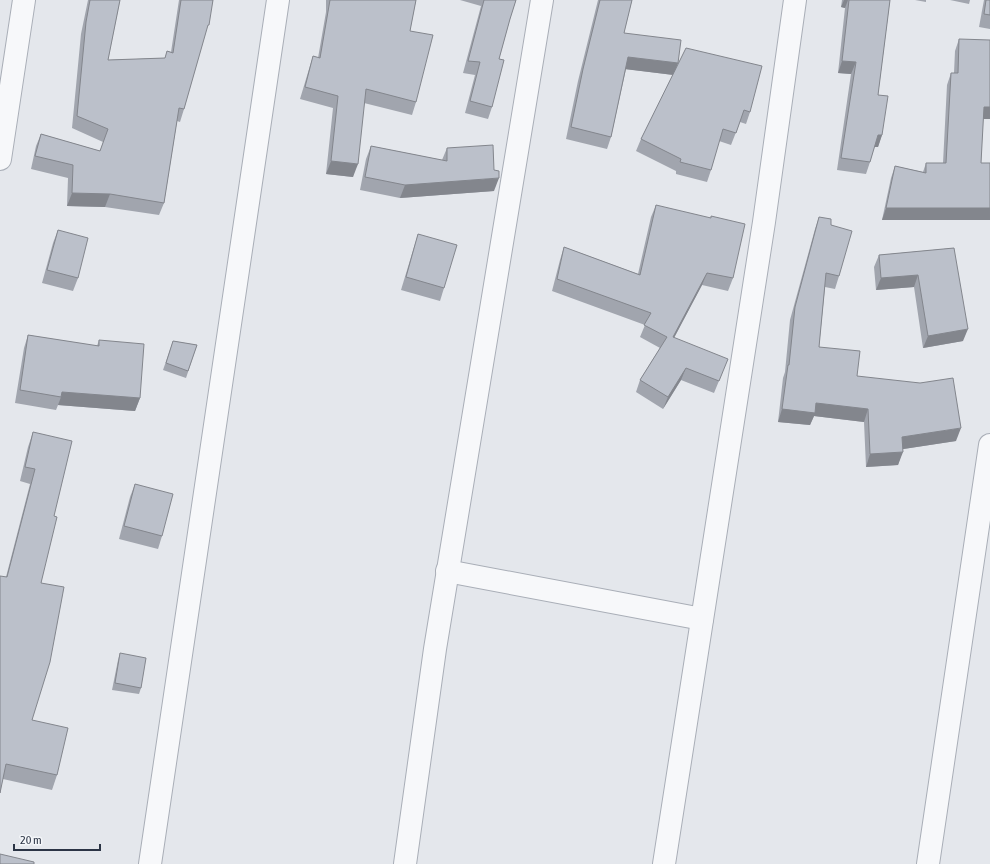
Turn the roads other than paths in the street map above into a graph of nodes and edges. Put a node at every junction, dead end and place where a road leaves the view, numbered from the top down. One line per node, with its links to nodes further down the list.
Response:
1 (24, 0): 5 (street)
2 (278, 0): 9 (street)
3 (542, 0): 7 (street)
4 (795, 0): 8 (street)
5 (0, 159)
6 (990, 445): 12 (street)
7 (448, 571): 8 (street); 10 (street)
8 (702, 619): 11 (street)
9 (150, 864)
10 (405, 864)
11 (664, 864)
12 (928, 864)

